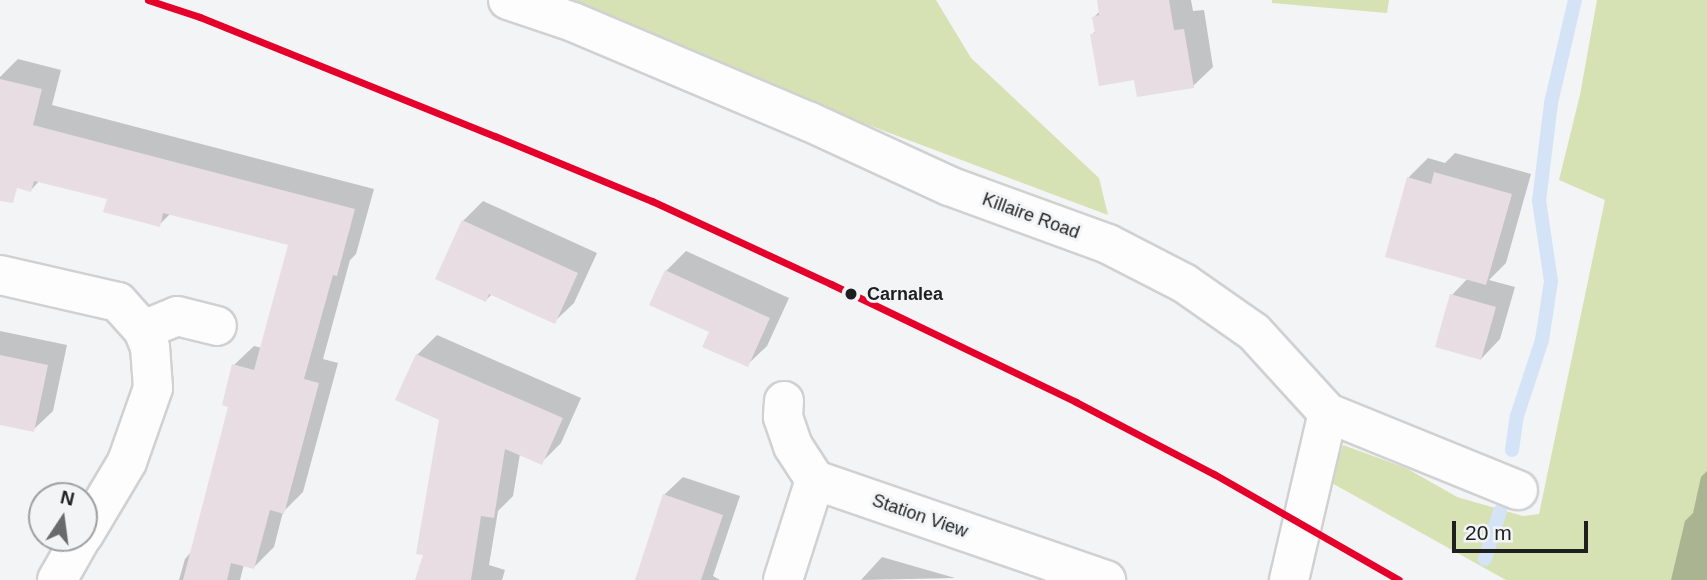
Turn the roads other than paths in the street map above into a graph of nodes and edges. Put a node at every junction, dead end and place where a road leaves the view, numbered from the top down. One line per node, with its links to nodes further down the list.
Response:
1 (508, 0): 6 (street, Killaire Road)
2 (0, 275): 4 (street)
3 (217, 326): 4 (street)
4 (143, 330): 9 (street)
5 (784, 401): 7 (street)
6 (1328, 413): 8 (street, Killaire Road); 14 (street)
7 (816, 480): 12 (street); 13 (street, Station View)
8 (1518, 490)
9 (98, 511)
10 (74, 552): 11 (street)
11 (57, 580)
12 (783, 580)
13 (1106, 580)
14 (1289, 580)

